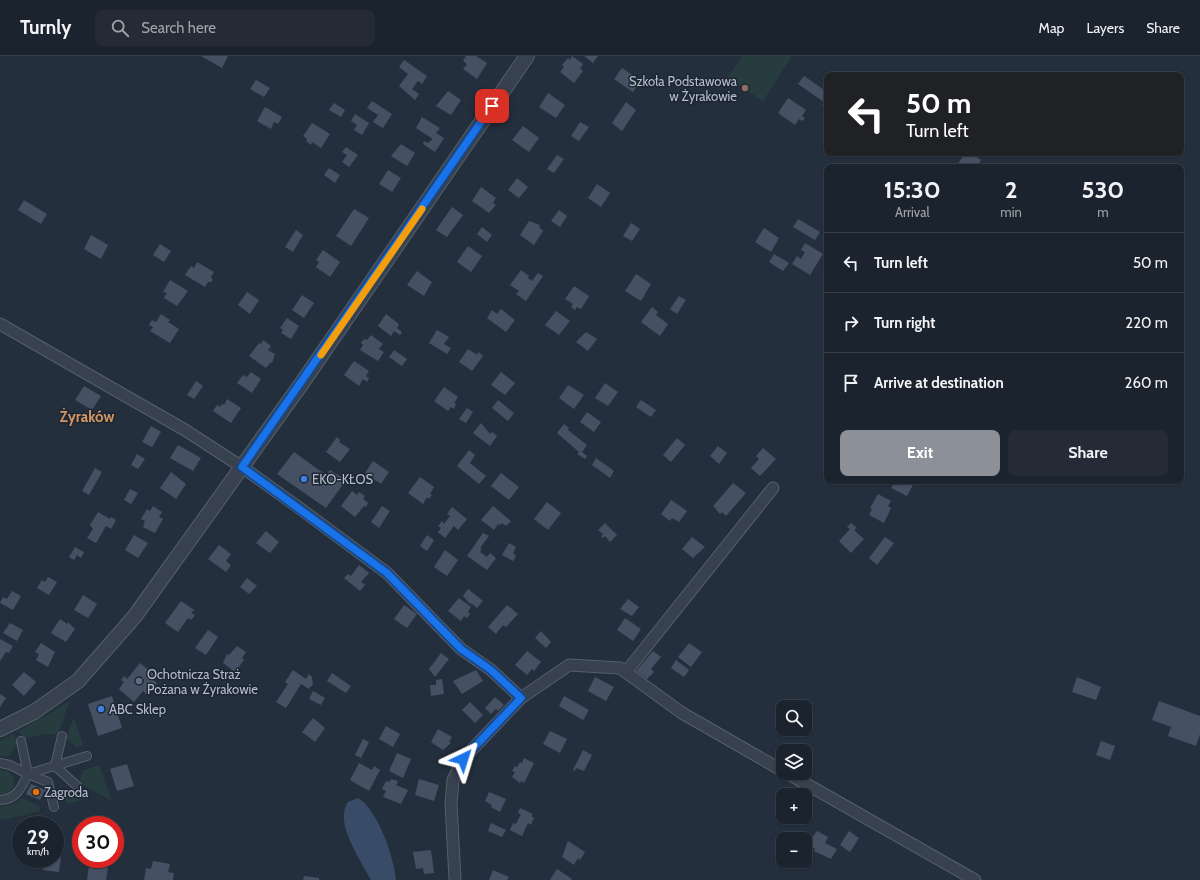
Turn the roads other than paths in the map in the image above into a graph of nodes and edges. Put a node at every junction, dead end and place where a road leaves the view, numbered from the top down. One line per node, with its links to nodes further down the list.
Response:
1 (527, 56): 3 (street)
2 (0, 324): 3 (street)
3 (242, 467): 6 (street); 7 (street)
4 (773, 488): 5 (street)
5 (626, 672): 6 (street); 13 (street)
6 (521, 698): 19 (street)
7 (0, 729)
8 (62, 736): 12 (street)
9 (21, 741): 14 (street)
10 (87, 756): 12 (street)
11 (0, 764): 14 (street)
12 (55, 766): 14 (street); 16 (street)
13 (776, 767)
14 (28, 774): 17 (street); 18 (street)
15 (799, 780): 20 (street)
16 (77, 786)
17 (0, 800)
18 (54, 807)
19 (455, 880)
20 (975, 880)

